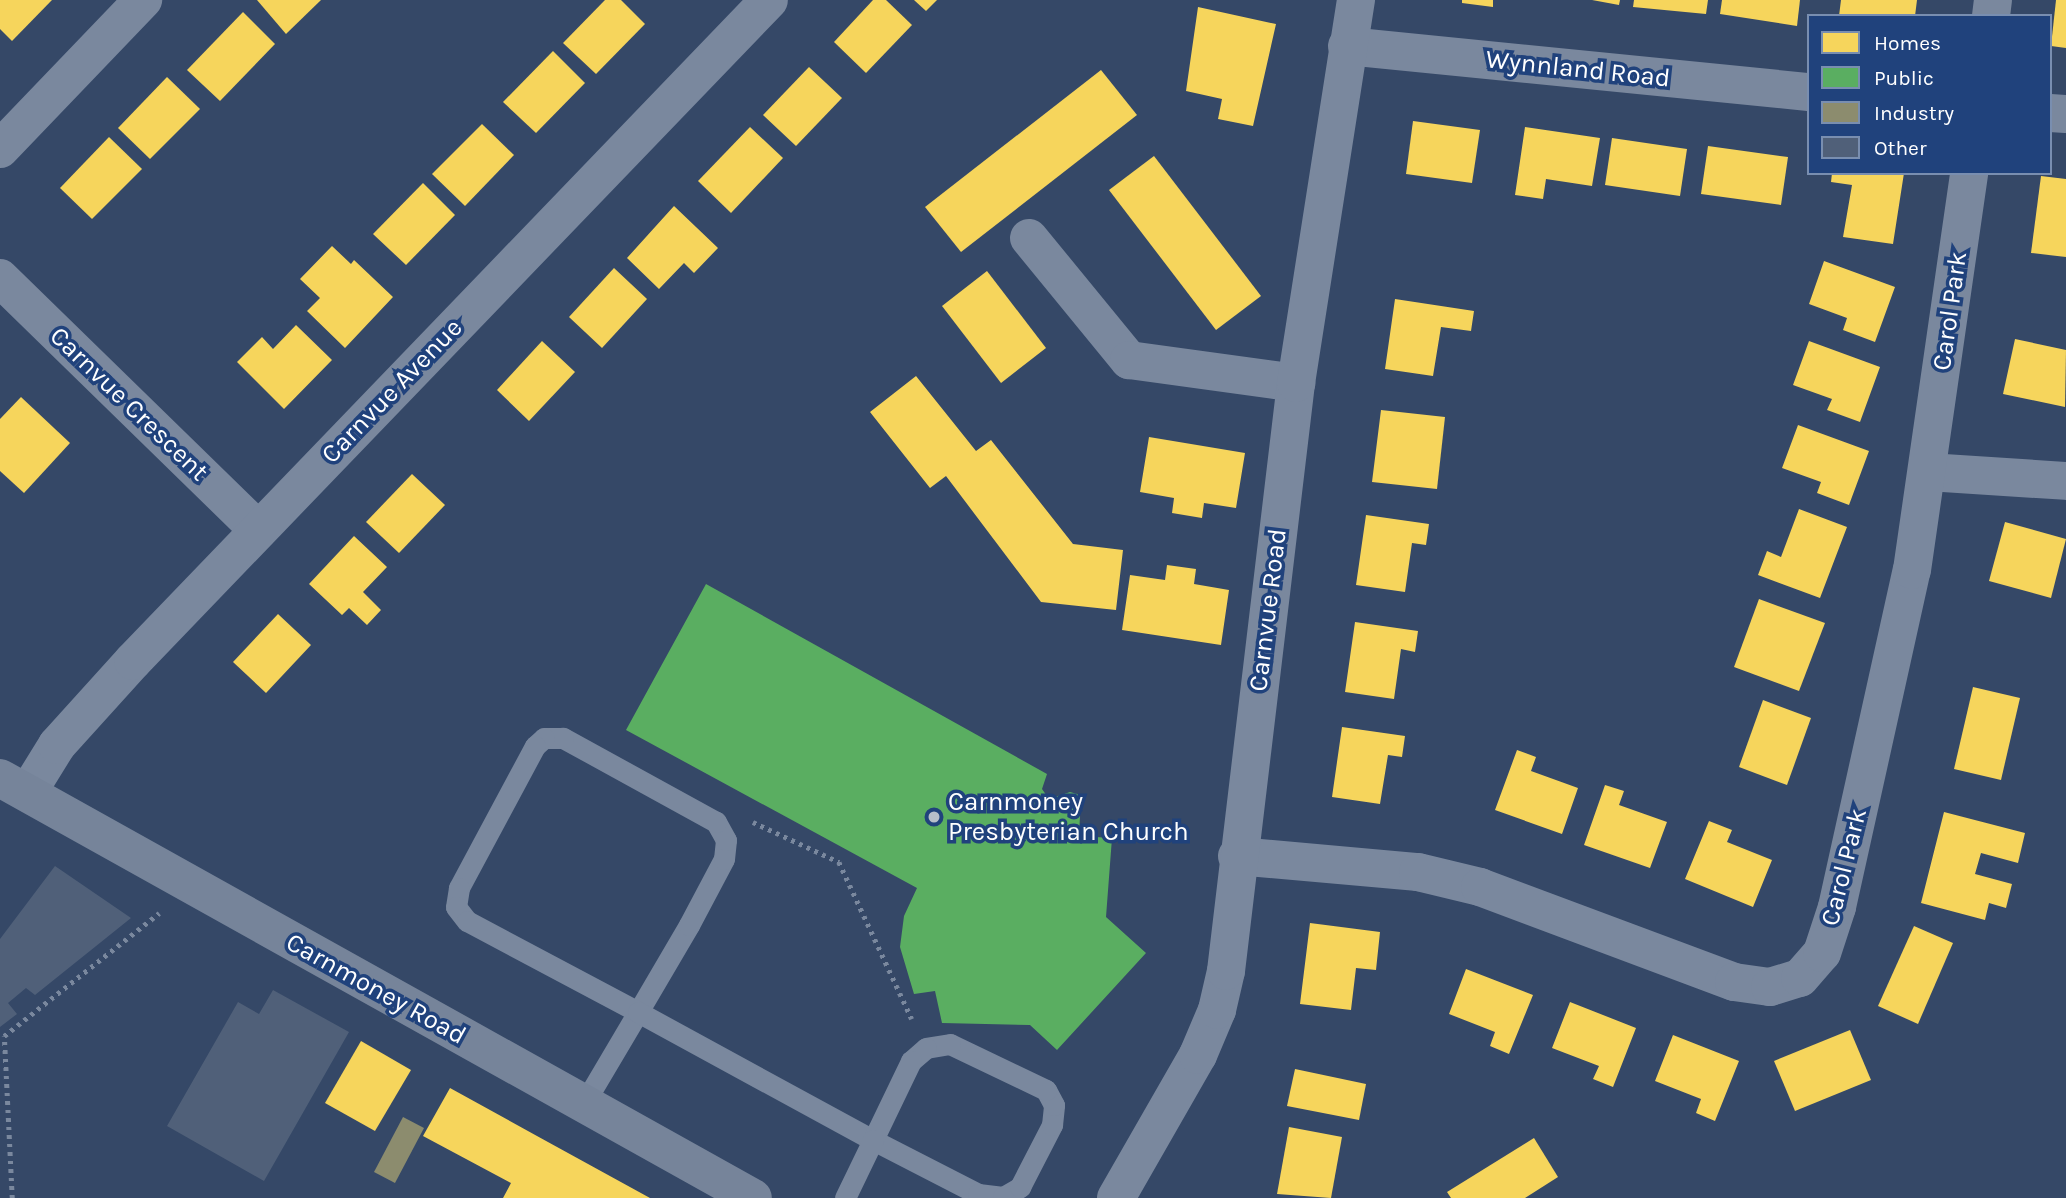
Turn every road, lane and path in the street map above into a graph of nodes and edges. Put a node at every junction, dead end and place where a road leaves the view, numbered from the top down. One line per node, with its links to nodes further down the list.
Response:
1 (143, 0): 6 (street)
2 (769, 0): 13 (street, Carnvue Avenue)
3 (1356, 0): 4 (street, Carnvue Road)
4 (1347, 46): 5 (street, Wynnland Road); 10 (street, Carnvue Road)
5 (1807, 92)
6 (0, 149)
7 (1969, 175): 11 (street, Carol Park)
8 (1029, 238): 10 (street)
9 (0, 278): 13 (street, Carnvue Crescent)
10 (1296, 383): 16 (street, Carnvue Road)
11 (1928, 472): 12 (street); 16 (street, Carol Park)
12 (2066, 481)
13 (258, 530): 14 (street, Carnvue Avenue)
14 (14, 785): 17 (street, Carnmoney Road)
15 (726, 840): 18 (lane); 18 (lane); 19 (path)
16 (1237, 856): 25 (street, Carnvue Road)
17 (179, 878): 20 (street, Carnmoney Road); 22 (path)
18 (638, 1012): 20 (lane); 21 (lane)
19 (926, 1048): 21 (lane); 21 (lane)
20 (583, 1105): 23 (street, Carnmoney Road)
21 (873, 1140): 24 (lane)
22 (12, 1198)
23 (753, 1198)
24 (845, 1198)
25 (1116, 1198)

